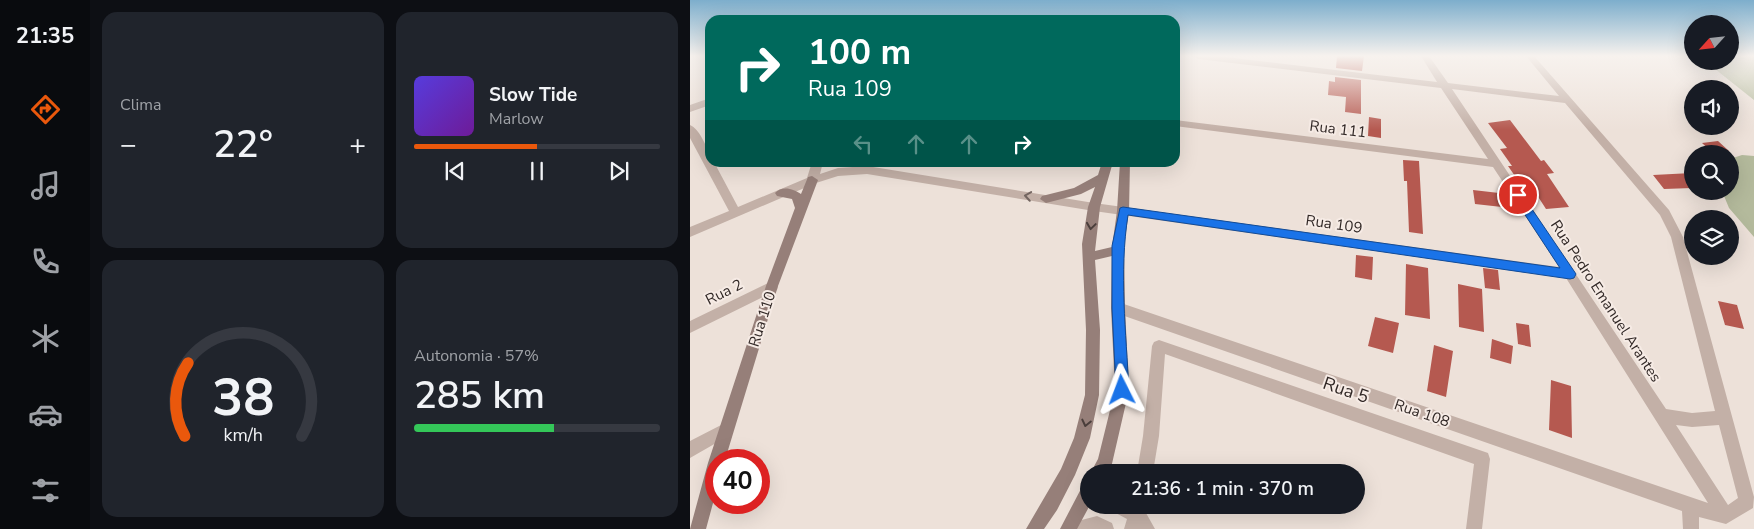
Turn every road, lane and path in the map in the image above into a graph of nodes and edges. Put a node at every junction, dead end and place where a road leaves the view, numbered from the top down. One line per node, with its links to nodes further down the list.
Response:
1 (1401, 81): 4 (street)
2 (1441, 81): 4 (street, Rua Pedro Emanuel Arantes)
3 (1551, 81): 5 (street)
4 (1445, 86): 5 (street); 11 (street, Rua Pedro Emanuel Arantes)
5 (1568, 100): 32 (street)
6 (705, 103): 7 (street)
7 (690, 109)
8 (1180, 124): 11 (street, Rua 111)
9 (690, 128): 10 (street)
10 (705, 156)
11 (1496, 164): 27 (street, Rua Pedro Emanuel Arantes)
12 (711, 167): 23 (street)
13 (816, 167): 17 (street, Rua 110)
14 (1107, 167): 16 (street)
15 (1124, 167): 22 (street)
16 (1104, 177): 19 (street); 20 (street)
17 (812, 180): 18 (street); 19 (street, one-way to 17); 21 (street, Rua 110)
18 (782, 193): 21 (street); 23 (street)
19 (1046, 199): 20 (street)
20 (1094, 206): 22 (street, Rua 109); 26 (street, one-way to 26)
21 (801, 208): 28 (street, Rua 110)
22 (1123, 211): 25 (street); 27 (street, Rua 109)
23 (735, 212): 24 (street)
24 (690, 232)
25 (1118, 250): 26 (street); 29 (street)
26 (1089, 257): 44 (street, one-way to 44)
27 (1570, 274): 31 (street, Rua Pedro Emanuel Arantes)
28 (772, 286): 30 (street, Rua 2); 33 (street, Rua 110)
29 (1118, 308): 36 (street); 39 (street, Rua 108)
30 (690, 327)
31 (1662, 416): 32 (street); 42 (street, Rua Pedro Emanuel Arantes)
32 (1724, 417): 42 (street)
33 (725, 430): 34 (street, Rua 110); 35 (street)
34 (720, 449)
35 (690, 450)
36 (1104, 464)
37 (1146, 464): 49 (street, Rua 5)
38 (705, 504): 43 (street, Rua 110)
39 (1690, 506): 42 (street, Rua 108); 50 (street)
40 (1080, 507): 45 (street)
41 (1136, 516): 48 (street)
42 (1726, 516)
43 (698, 529)
44 (1034, 529)
45 (1068, 529)
46 (1076, 529): 47 (street)
47 (1106, 529)
48 (1147, 529)
49 (1474, 529)
50 (1691, 529)

